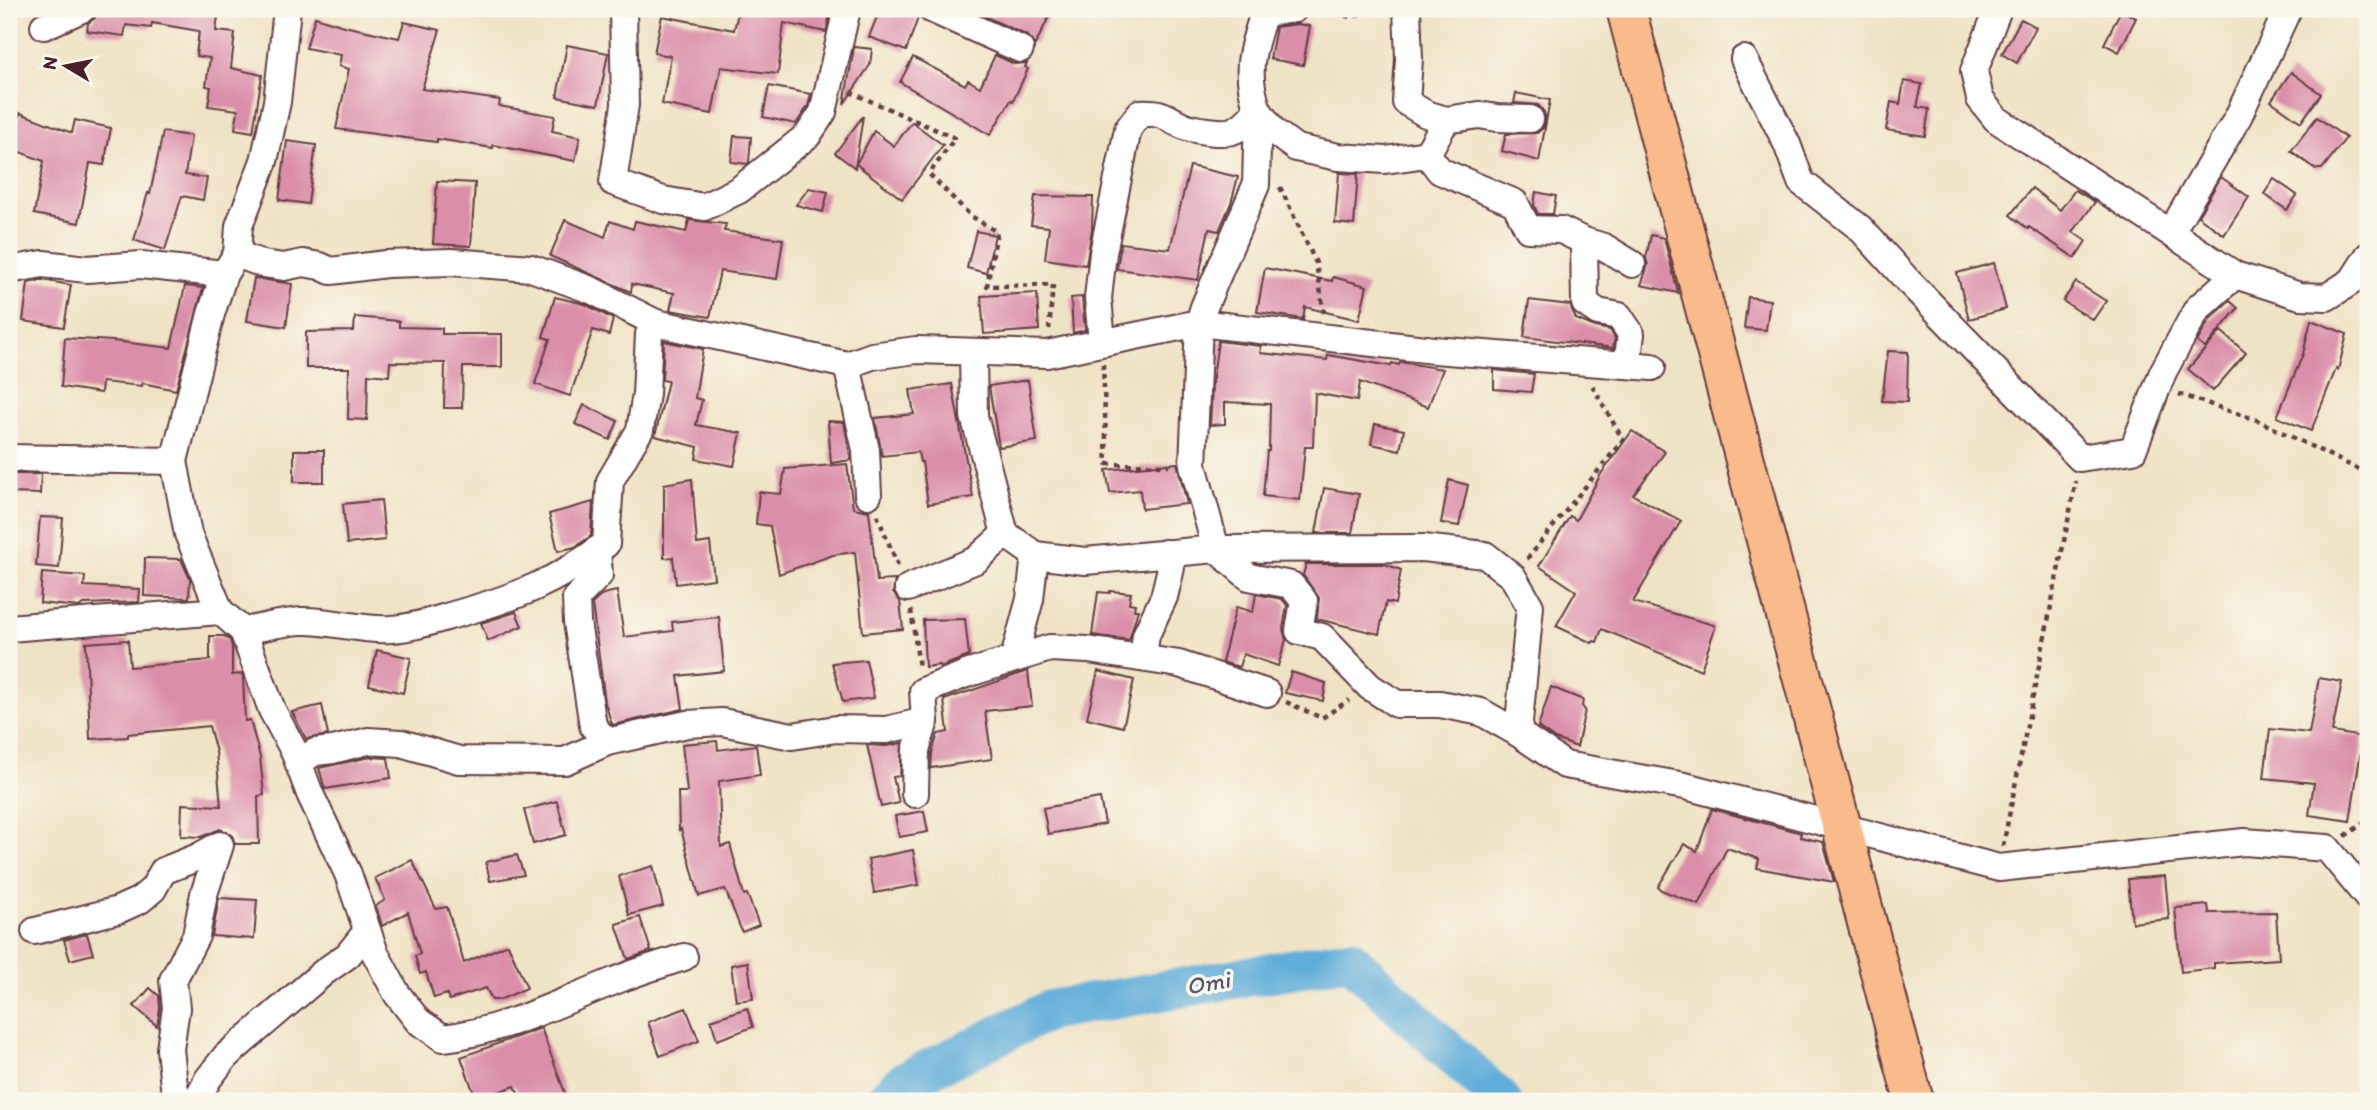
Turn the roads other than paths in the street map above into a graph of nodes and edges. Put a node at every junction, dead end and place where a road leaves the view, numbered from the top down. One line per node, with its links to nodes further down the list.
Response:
1 (82, 9): 11 (street)
2 (287, 9): 21 (street)
3 (623, 9): 4 (street)
4 (847, 9)
5 (931, 9): 12 (street)
6 (1294, 9): 14 (street)
7 (1406, 9): 16 (street)
8 (1626, 9): 56 (highway)
9 (1998, 9): 18 (street)
10 (2288, 9): 18 (street)
11 (44, 26)
12 (1020, 49)
13 (1744, 59): 24 (street)
14 (1258, 110): 17 (street); 26 (street); 27 (street)
15 (1530, 119): 16 (street)
16 (1446, 120): 17 (street)
17 (1427, 154): 19 (street)
18 (2171, 232): 24 (street)
19 (1584, 241): 22 (street); 26 (street)
20 (2368, 256): 24 (street)
21 (231, 264): 23 (street); 25 (street); 31 (street)
22 (1632, 264)
23 (9, 270)
24 (2235, 275)
25 (656, 323): 29 (street); 35 (street)
26 (1199, 323): 27 (street); 34 (street)
27 (1102, 342): 28 (street)
28 (973, 352): 29 (street); 33 (street)
29 (847, 365): 32 (street)
30 (9, 458): 31 (street)
31 (174, 461): 39 (street)
32 (868, 495)
33 (1005, 534): 37 (street); 38 (street)
34 (1216, 549): 36 (street); 46 (street); 46 (street)
35 (597, 550): 41 (street); 47 (street)
36 (1165, 553): 37 (street); 43 (street)
37 (1035, 555): 42 (street)
38 (908, 588)
39 (220, 611): 40 (street); 41 (street)
40 (9, 628)
41 (243, 631): 48 (street)
42 (1014, 658): 43 (street); 45 (street)
43 (1143, 658): 44 (street)
44 (1266, 693)
45 (925, 721): 47 (street); 49 (street)
46 (1518, 733): 50 (street)
47 (607, 743): 48 (street)
48 (299, 762): 51 (street)
49 (915, 794)
50 (2368, 898)
51 (367, 930): 53 (street); 55 (street)
52 (35, 931): 54 (street)
53 (684, 957)
54 (179, 1101)
55 (197, 1101)
56 (1914, 1101)

